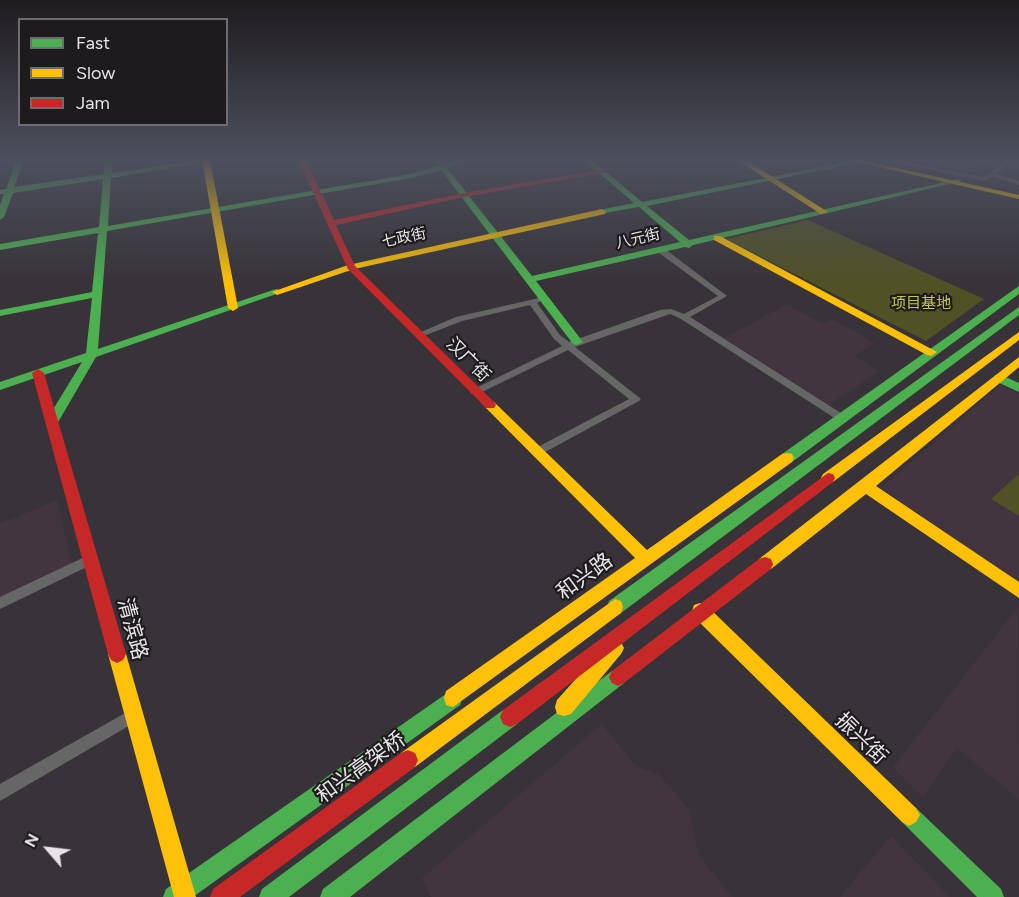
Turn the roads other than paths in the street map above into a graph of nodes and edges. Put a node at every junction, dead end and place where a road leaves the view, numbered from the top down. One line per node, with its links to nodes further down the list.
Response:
1 (3, 202): 15 (main road)
2 (105, 202): 17 (main road)
3 (214, 202): 13 (main road)
4 (251, 202): 13 (main road)
5 (321, 202): 16 (main road, 汉广街)
6 (431, 202): 16 (main road)
7 (469, 202): 18 (main road)
8 (638, 202): 12 (main road)
9 (652, 202): 12 (main road, 七政街)
10 (808, 202): 14 (main road)
11 (867, 202): 14 (main road, 八元街)
12 (641, 204): 18 (main road, 七政街); 21 (main road)
13 (215, 208): 17 (main road); 29 (main road)
14 (824, 212): 19 (main road, 八元街)
15 (0, 217)
16 (331, 223): 23 (main road, 汉广街)
17 (103, 227): 20 (main road); 26 (main road)
18 (495, 235): 23 (main road, 七政街); 24 (main road)
19 (717, 238): 21 (main road, 八元街); 37 (main road)
20 (0, 245)
21 (689, 245): 22 (main road, 八元街)
22 (662, 251): 24 (main road, 八元街); 32 (street)
23 (351, 267): 29 (main road, 七政街); 33 (main road, 汉广街)
24 (530, 280): 27 (main road)
25 (1019, 288): 28 (main road, 和兴路)
26 (97, 294): 31 (main road); 38 (main road)
27 (538, 301): 33 (street); 35 (main road)
28 (997, 304): 36 (main road); 37 (main road, 和兴路)
29 (233, 308): 38 (main road, 七政街)
30 (1019, 310): 36 (main road)
31 (0, 313)
32 (684, 317): 35 (street); 46 (street)
33 (418, 335): 44 (main road, 汉广街)
34 (1019, 335): 48 (main road)
35 (572, 344): 44 (street); 49 (street)
36 (970, 347): 58 (main road)
37 (931, 352): 46 (main road, 和兴路)
38 (92, 355): 40 (main road, 七政街); 47 (main road)
39 (1019, 361): 41 (main road)
40 (38, 373): 42 (main road, 七政街); 47 (main road, 清滨路)
41 (999, 378): 43 (main road); 45 (main road)
42 (0, 386)
43 (1019, 388)
44 (475, 392): 49 (main road, 汉广街)
45 (974, 396): 48 (main road); 50 (main road)
46 (840, 417): 52 (main road, 和兴路)
47 (52, 421): 51 (main road, 清滨路)
48 (903, 421): 57 (main road)
49 (536, 453): 52 (main road, 汉广街)
50 (866, 486): 54 (main road); 56 (main road)
51 (91, 559): 55 (street); 59 (main road, 清滨路)
52 (646, 560): 53 (main road, 和兴路)
53 (604, 590): 58 (main road); 62 (main road, 和兴路)
54 (1019, 591)
55 (0, 603)
56 (700, 612): 60 (main road); 66 (main road, 振兴街)
57 (642, 618): 60 (main road); 64 (main road)
58 (526, 672): 63 (main road, 和兴高架桥)
59 (134, 715): 61 (street); 62 (main road, 清滨路)
60 (532, 743): 65 (main road)
61 (0, 793)
62 (180, 895)
63 (220, 897)
64 (270, 897)
65 (331, 897)
66 (993, 897)

